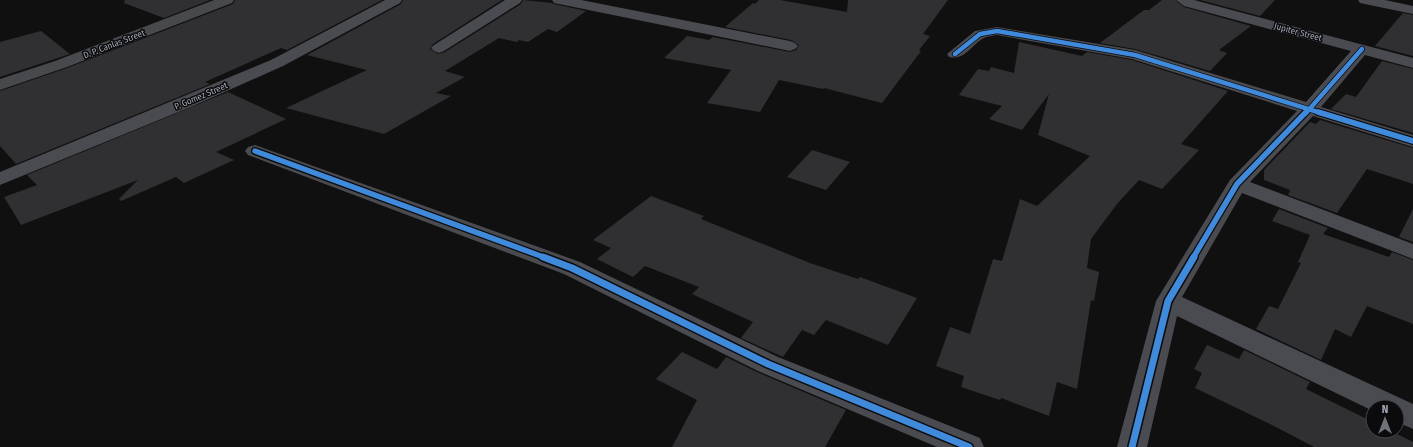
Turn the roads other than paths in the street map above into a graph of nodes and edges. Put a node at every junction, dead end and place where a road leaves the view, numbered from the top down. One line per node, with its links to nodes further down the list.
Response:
1 (227, 0): 14 (main road, D. P. Canlas Street)
2 (395, 0): 18 (street, P. Gomez Street)
3 (515, 0): 10 (street)
4 (559, 0): 9 (street)
5 (1183, 0): 11 (street, Jupiter Street)
6 (1365, 0): 7 (street)
7 (1398, 3): 8 (street)
8 (1413, 10)
9 (790, 46)
10 (439, 48)
11 (1362, 49): 13 (street, Jupiter Street); 15 (street)
12 (955, 54): 15 (street)
13 (1413, 63)
14 (0, 86)
15 (1310, 108): 16 (street); 19 (street)
16 (1413, 141)
17 (255, 151): 23 (street)
18 (0, 179)
19 (1237, 184): 20 (street); 21 (street)
20 (1413, 252)
21 (1168, 301): 22 (street); 24 (street)
22 (1375, 399)
23 (968, 447)
24 (1132, 447)

